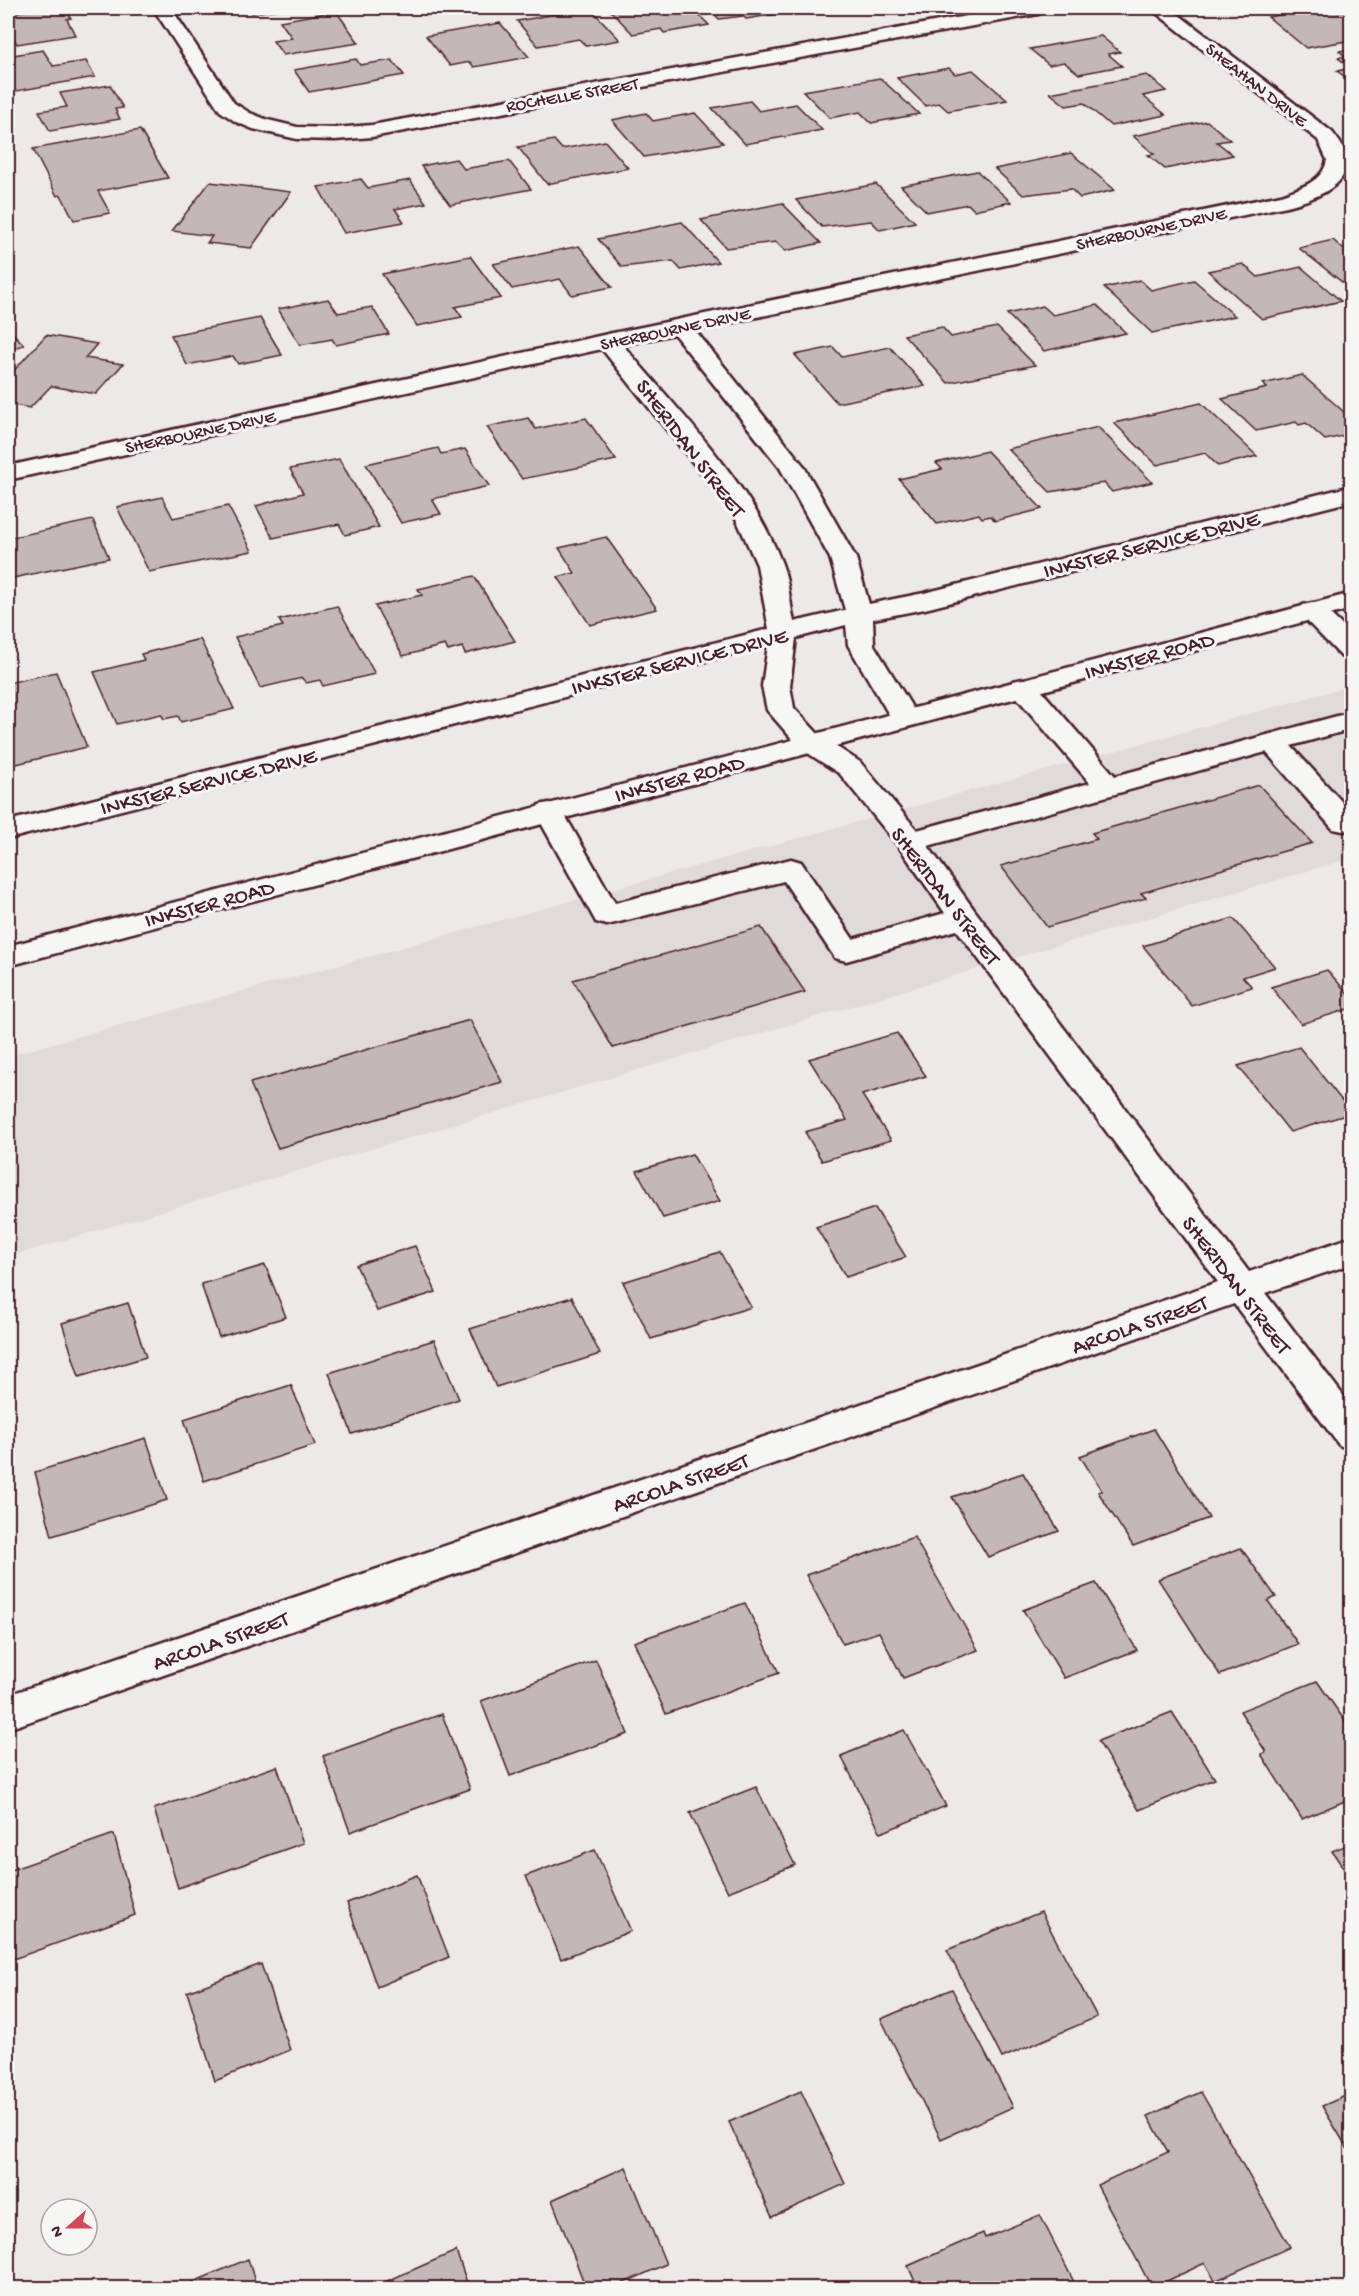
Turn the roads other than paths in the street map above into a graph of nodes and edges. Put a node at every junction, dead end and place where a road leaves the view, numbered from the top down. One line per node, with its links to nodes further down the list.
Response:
1 (162, 8): 2 (street, ROCHELLE STREET)
2 (1038, 8)
3 (1159, 8): 4 (street, SHEAHAN DRIVE)
4 (1335, 170): 5 (street, SHERBOURNE DRIVE)
5 (680, 327): 6 (street, SHERBOURNE DRIVE); 11 (street)
6 (608, 341): 7 (street, SHERBOURNE DRIVE); 12 (street, SHERIDAN STREET)
7 (8, 473)
8 (1352, 493): 11 (street, INKSTER SERVICE DRIVE)
9 (1352, 601): 10 (street, INKSTER ROAD)
10 (1312, 611): 13 (street); 14 (street, INKSTER ROAD)
11 (859, 614): 12 (street, INKSTER SERVICE DRIVE); 15 (street)
12 (783, 634): 17 (street, SHERIDAN STREET); 22 (street, INKSTER SERVICE DRIVE)
13 (1352, 651)
14 (1023, 687): 15 (street, INKSTER ROAD); 19 (street)
15 (904, 717): 17 (street, INKSTER ROAD)
16 (1352, 720): 18 (street)
17 (810, 742): 20 (street, INKSTER ROAD); 23 (street, SHERIDAN STREET)
18 (1272, 742): 19 (street); 21 (street)
19 (1110, 788): 23 (street)
20 (549, 812): 24 (street); 25 (street, INKSTER ROAD)
21 (1343, 822)
22 (8, 831)
23 (910, 841): 24 (street, SHERIDAN STREET)
24 (964, 918): 27 (street, SHERIDAN STREET)
25 (8, 956)
26 (1352, 1250): 27 (street, ARCOLA STREET)
27 (1241, 1288): 28 (street, SHERIDAN STREET); 29 (street, ARCOLA STREET)
28 (1352, 1436)
29 (8, 1712)

